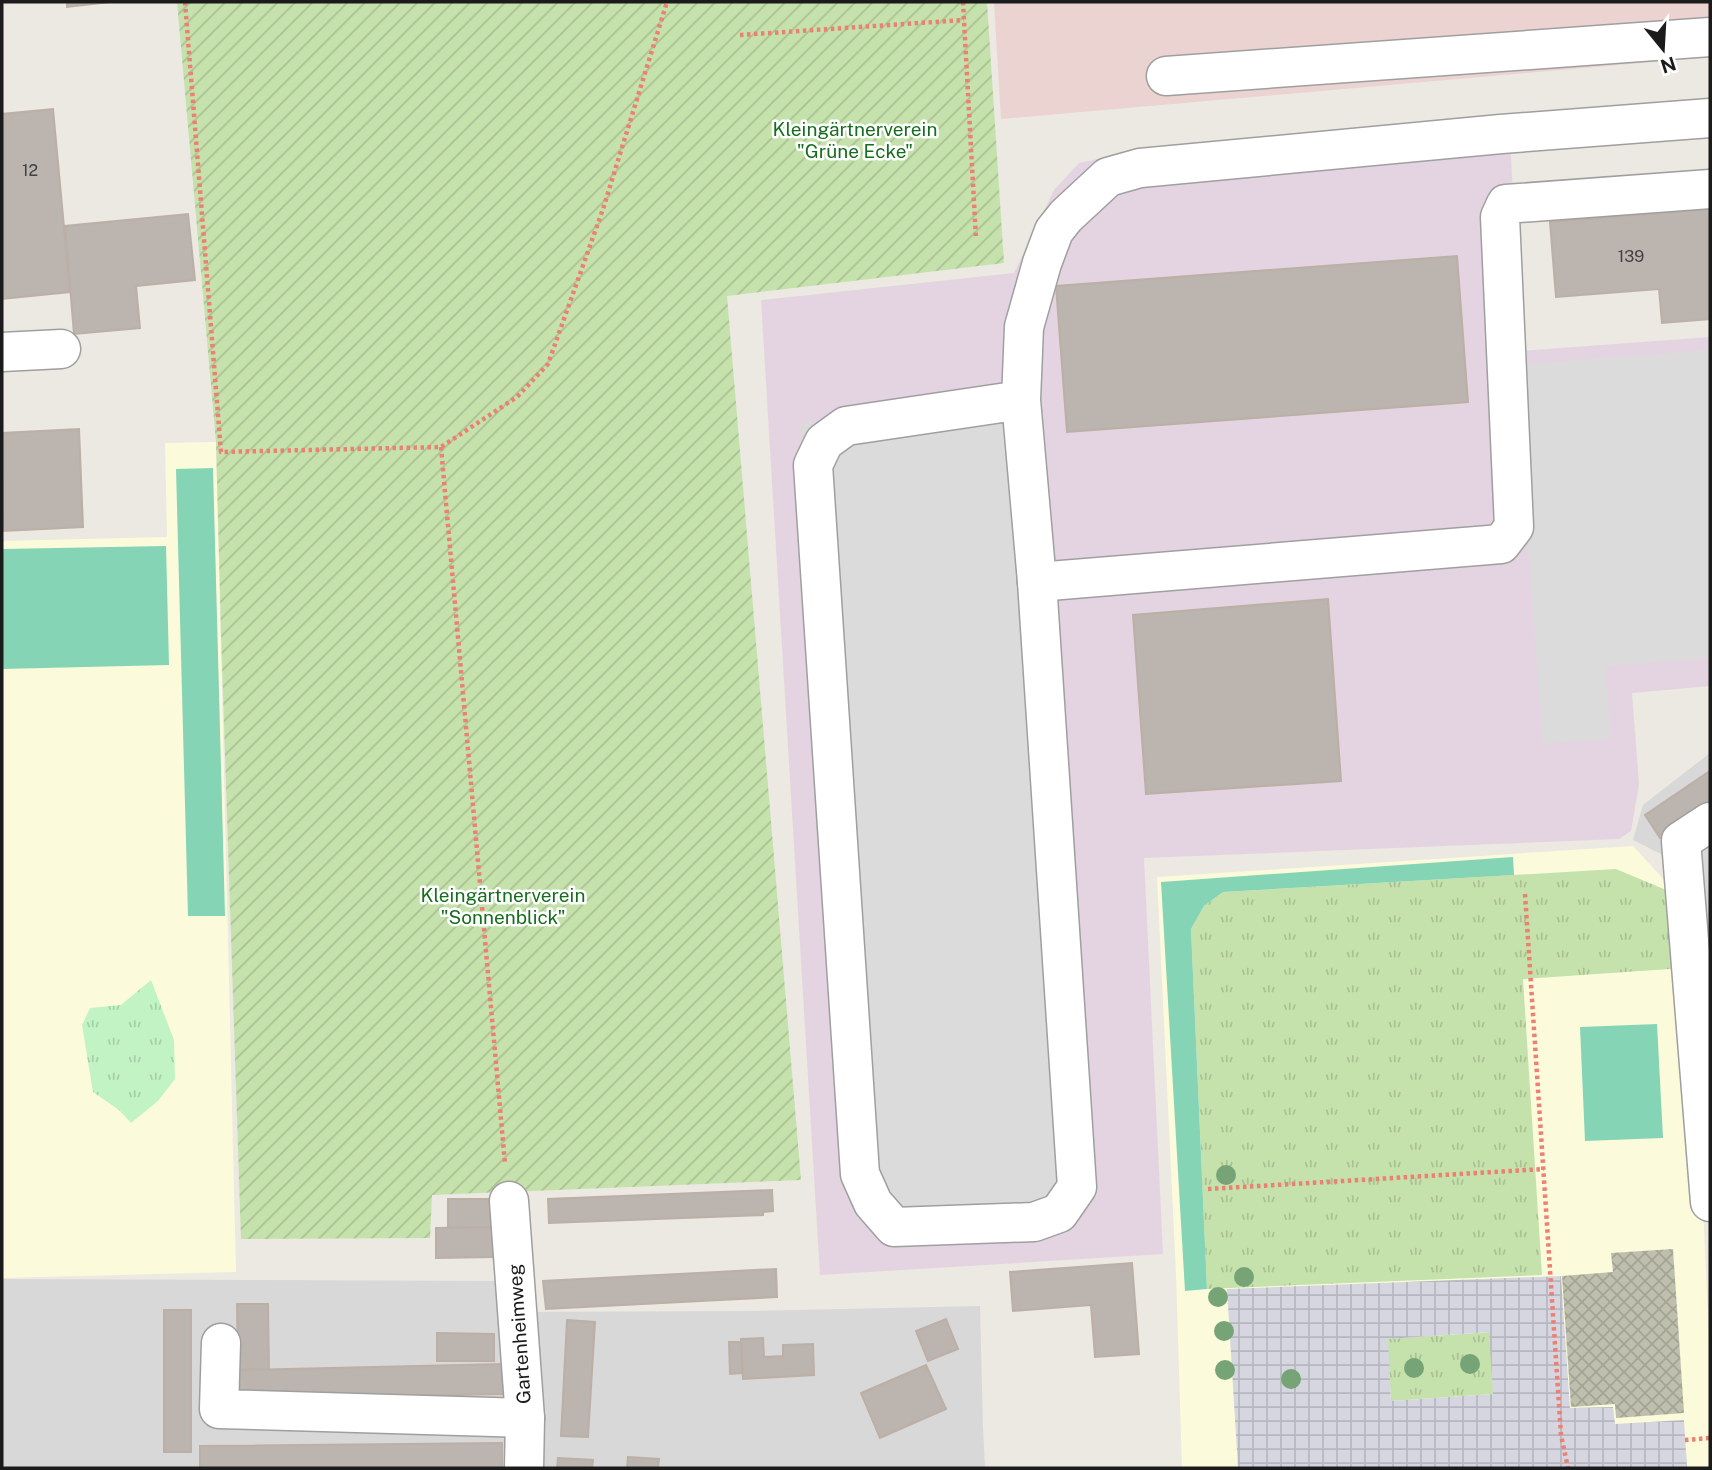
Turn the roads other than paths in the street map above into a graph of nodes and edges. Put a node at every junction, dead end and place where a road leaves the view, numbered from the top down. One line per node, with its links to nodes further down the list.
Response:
1 (1710, 37): 2 (street)
2 (1166, 76)
3 (1710, 118): 7 (street)
4 (1710, 189): 8 (street)
5 (61, 349): 6 (street)
6 (2, 352)
7 (1021, 400): 8 (street); 8 (street)
8 (1037, 582)
9 (1710, 822): 11 (street)
10 (509, 1201): 13 (street, Gartenheimweg)
11 (1710, 1202)
12 (220, 1343): 13 (street)
13 (525, 1418): 14 (street, Gartenheimweg)
14 (524, 1468)

